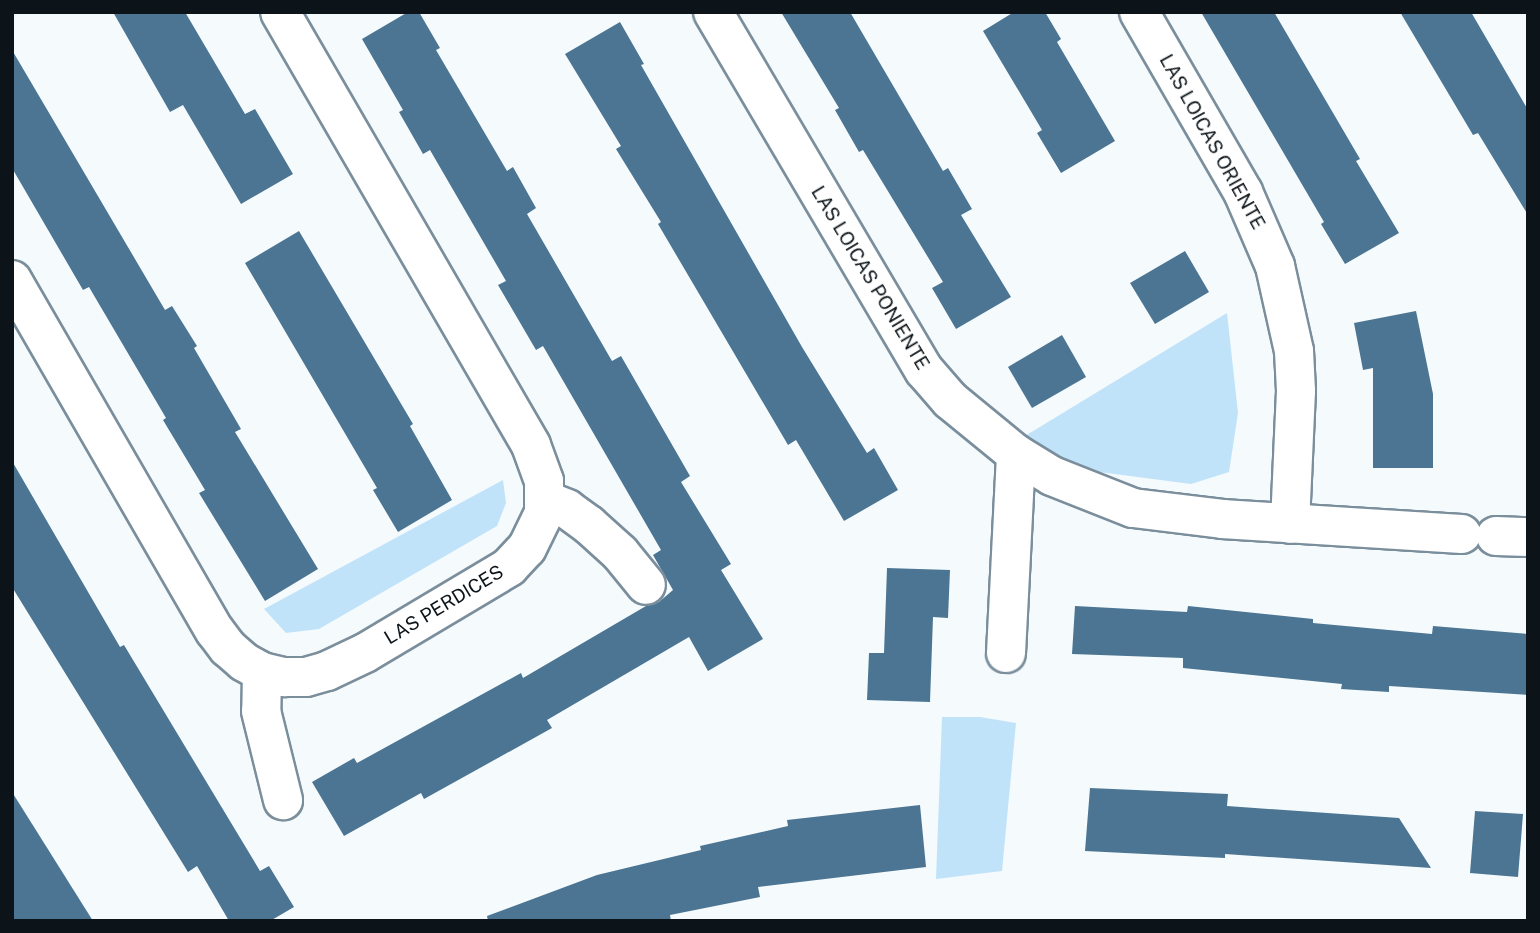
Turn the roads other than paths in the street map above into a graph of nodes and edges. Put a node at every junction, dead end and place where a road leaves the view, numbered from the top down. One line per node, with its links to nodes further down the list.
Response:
1 (280, 12): 6 (street, LAS PERDICES)
2 (713, 12): 5 (street, LAS LOICAS PONIENTE)
3 (1139, 12): 7 (street, LAS LOICAS ORIENTE)
4 (12, 280): 11 (street, LAS PERDICES)
5 (1016, 454): 7 (street, LAS LOICAS PONIENTE); 10 (street)
6 (545, 499): 9 (street); 11 (street, LAS PERDICES)
7 (1290, 524): 8 (street, LAS LOICAS PONIENTE)
8 (1495, 536)
9 (646, 585)
10 (1006, 653)
11 (262, 672): 12 (street)
12 (283, 800)

